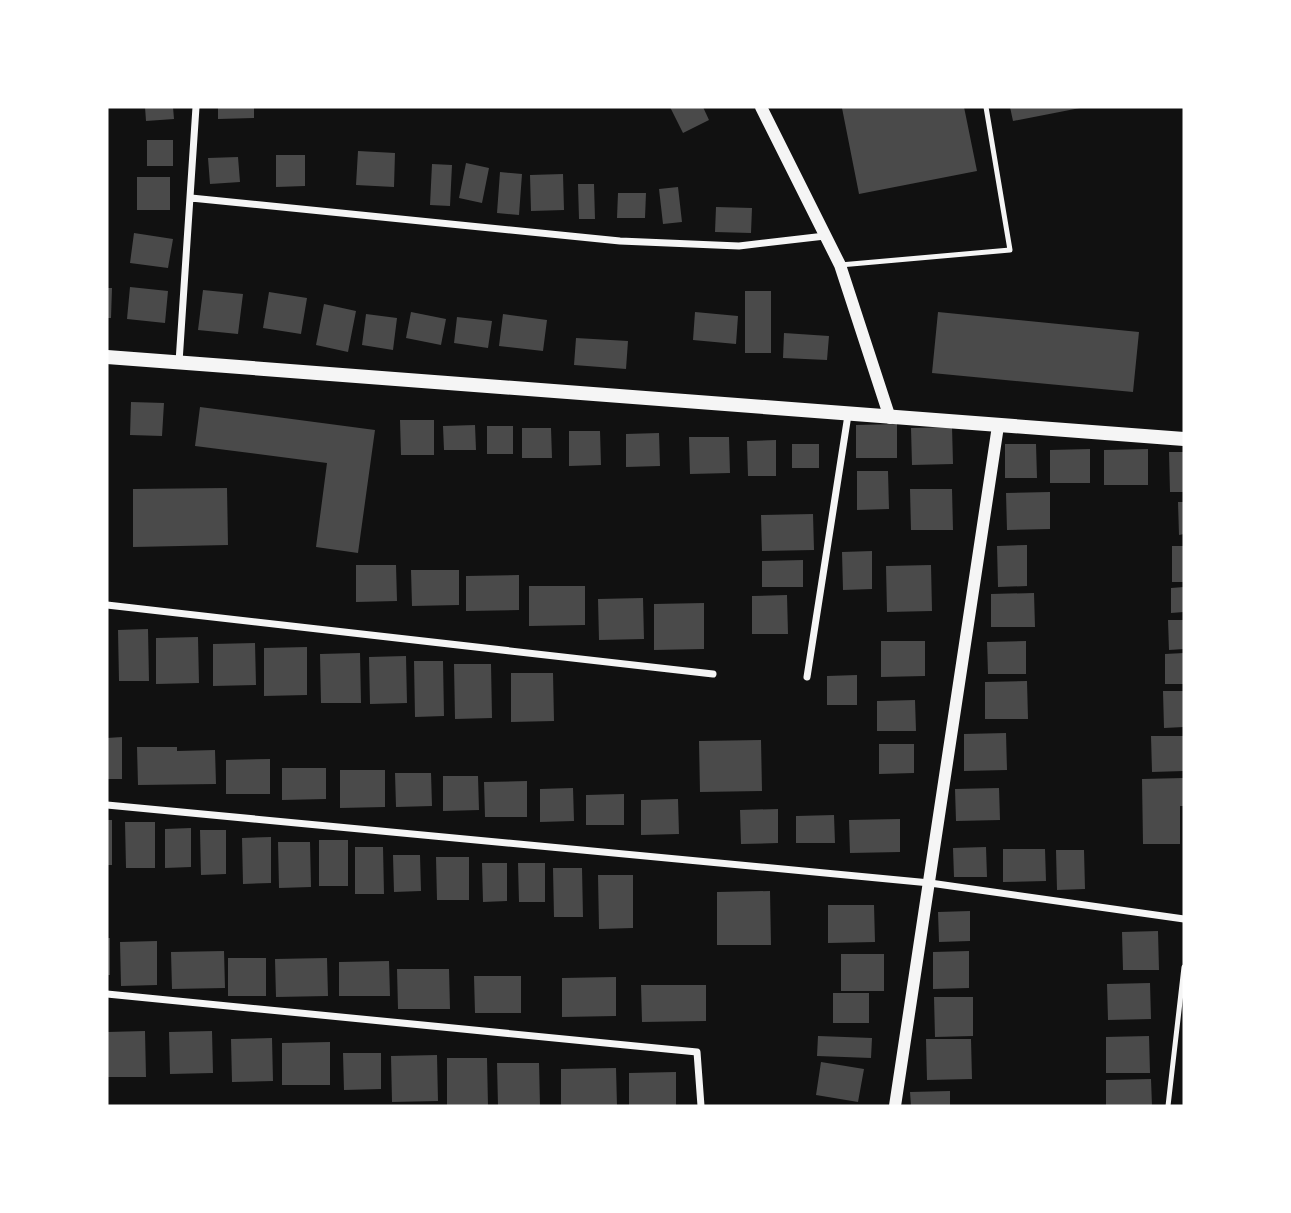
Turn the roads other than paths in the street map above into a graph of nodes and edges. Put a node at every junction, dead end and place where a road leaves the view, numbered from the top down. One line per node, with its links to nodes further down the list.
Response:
1 (196, 107): 4 (street)
2 (761, 107): 5 (street)
3 (986, 107): 6 (lane)
4 (191, 198): 5 (street); 8 (street)
5 (825, 236): 6 (street)
6 (840, 265): 10 (street)
7 (107, 357): 8 (main road)
8 (179, 362): 9 (main road)
9 (848, 415): 10 (main road); 15 (street)
10 (890, 418): 11 (main road)
11 (998, 426): 12 (main road); 17 (street)
12 (1184, 439)
13 (107, 605): 14 (street)
14 (713, 674)
15 (807, 677)
16 (107, 805): 17 (street)
17 (930, 883): 18 (street); 22 (street)
18 (1184, 919)
19 (1184, 967): 23 (lane)
20 (107, 994): 21 (street)
21 (701, 1106)
22 (895, 1106)
23 (1168, 1106)

